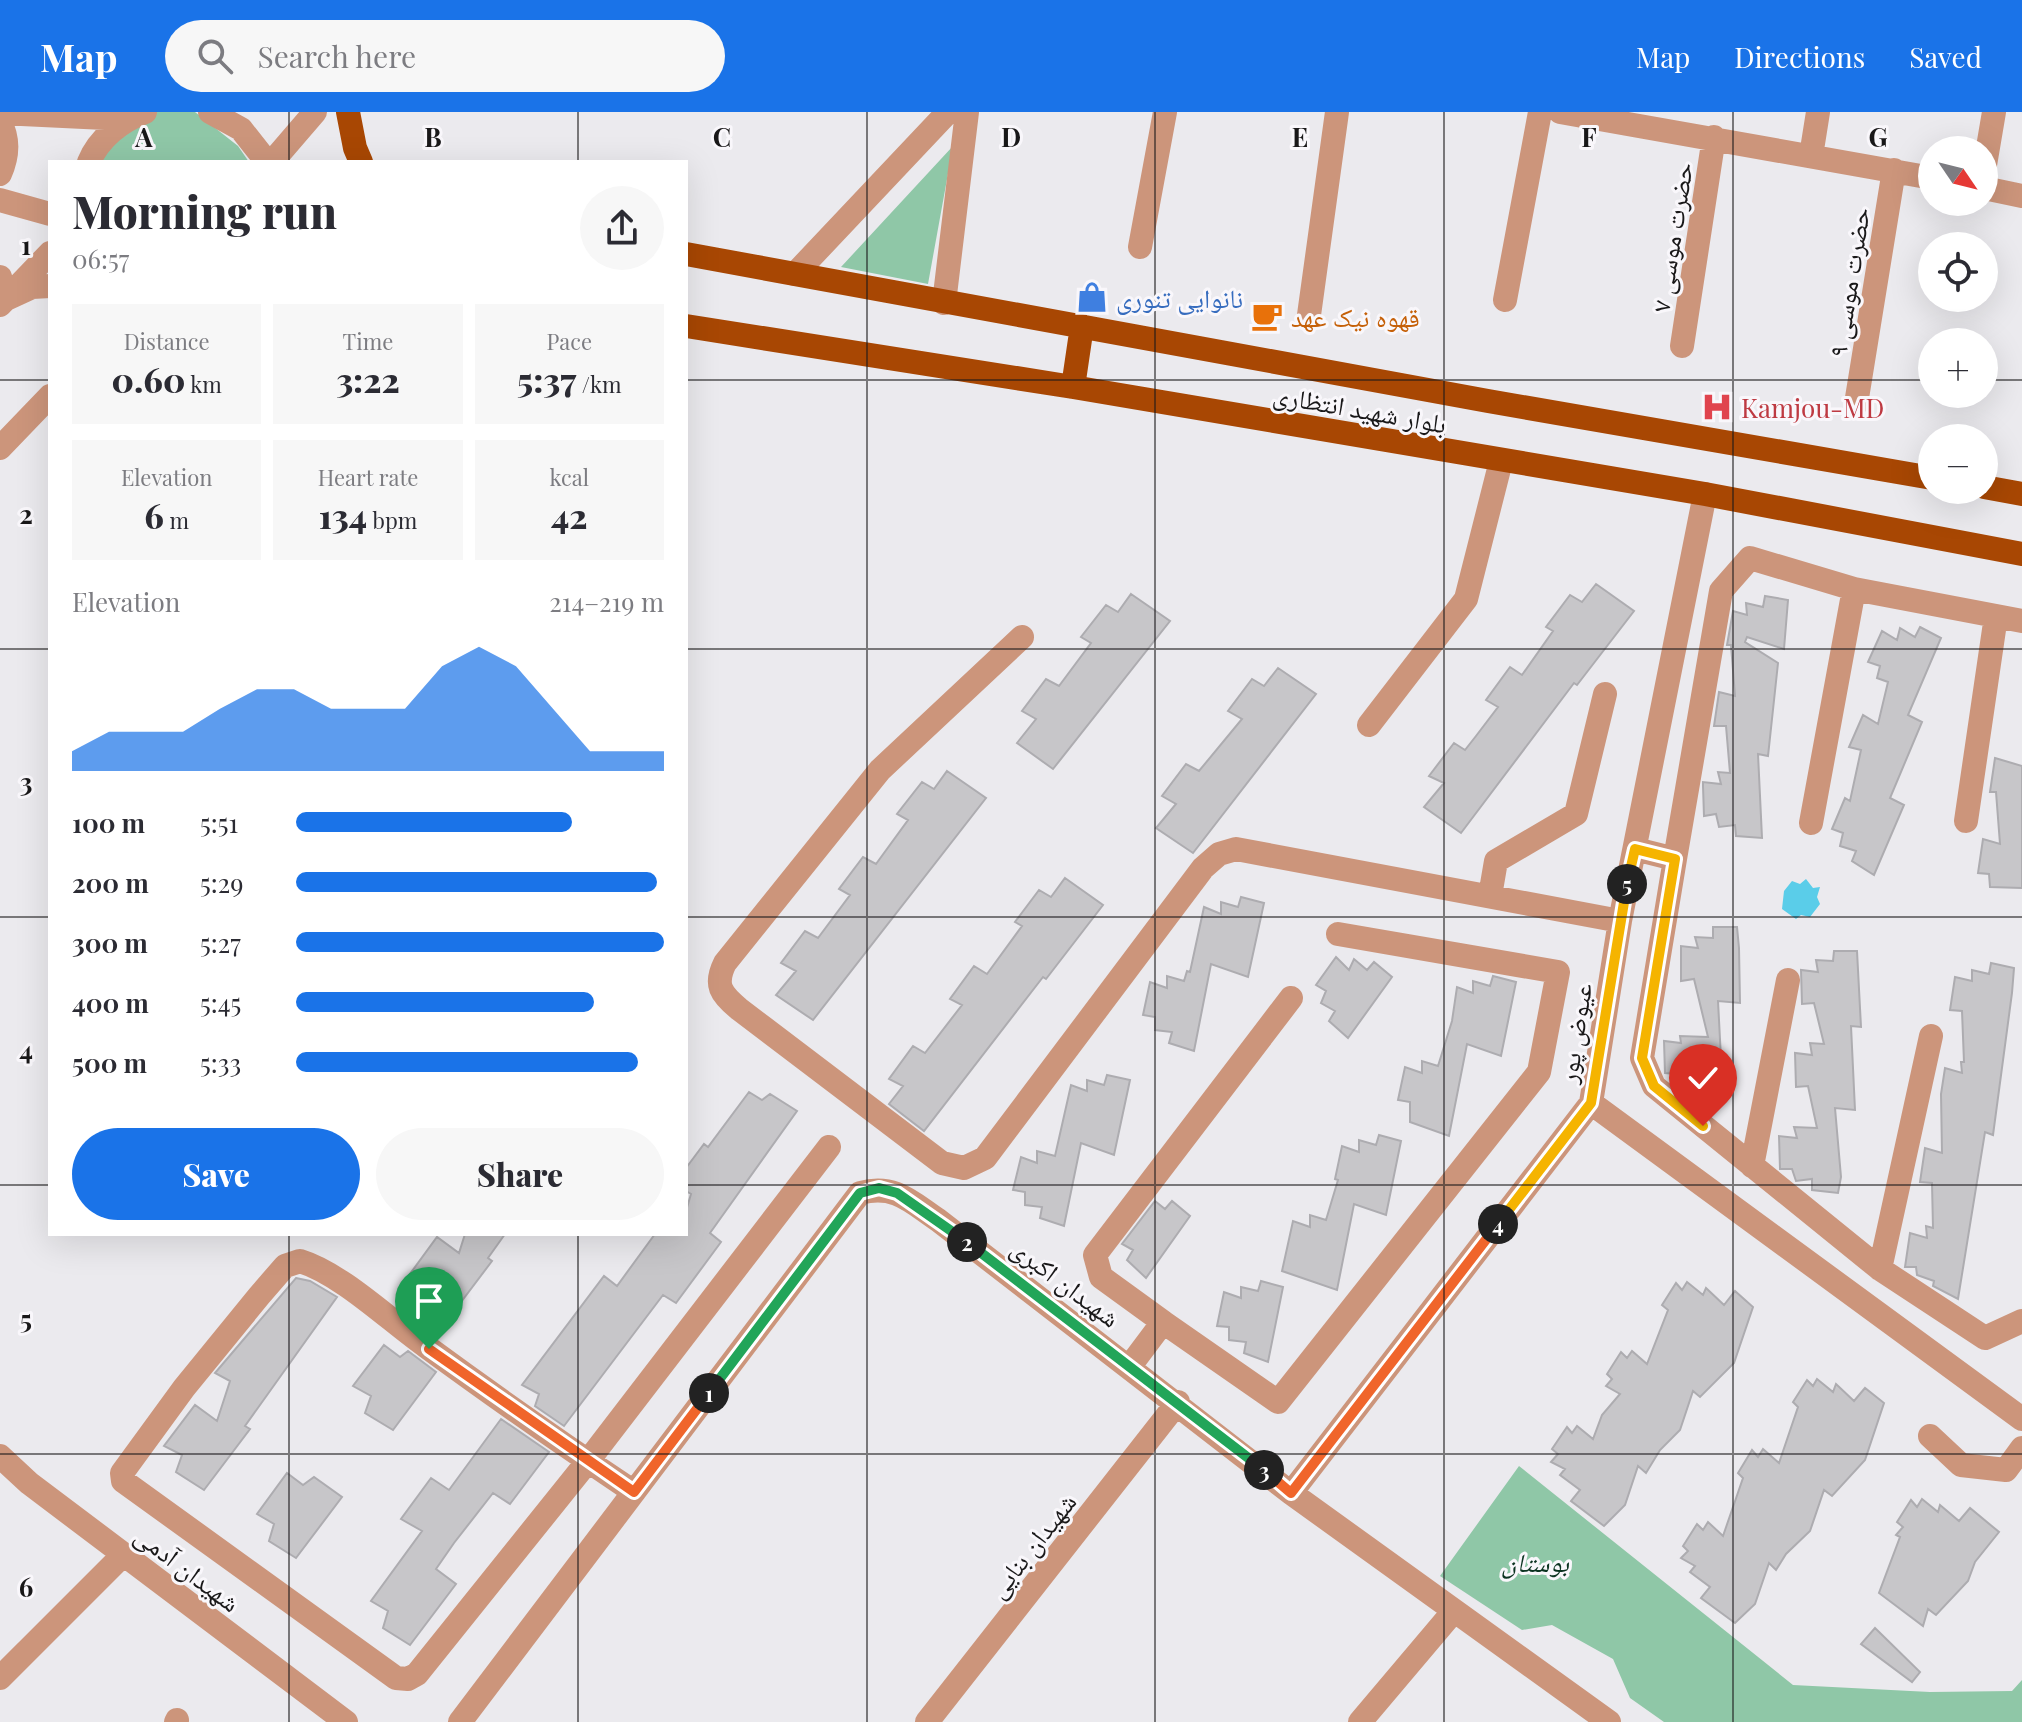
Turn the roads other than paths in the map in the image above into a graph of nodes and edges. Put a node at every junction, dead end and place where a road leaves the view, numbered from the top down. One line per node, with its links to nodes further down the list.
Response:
1 (210, 112): 21 (street)
2 (315, 112): 22 (street)
3 (348, 112): 23 (main road)
4 (948, 112): 34 (street)
5 (967, 112): 38 (street)
6 (1165, 112): 31 (street)
7 (1337, 112): 39 (street)
8 (1540, 112): 37 (street)
9 (1560, 112): 15 (street)
10 (1818, 112): 19 (street)
11 (1994, 112): 17 (street)
12 (0, 113): 13 (street)
13 (85, 114): 14 (street)
14 (135, 116): 20 (street)
15 (1623, 118): 18 (street)
16 (0, 122): 25 (street)
17 (1990, 136)
18 (1714, 137): 19 (street); 42 (street, حضرت موسی ۷)
19 (1811, 156): 24 (street)
20 (90, 160)
21 (268, 160)
22 (272, 160)
23 (360, 160)
24 (1894, 170): 26 (street); 45 (street, حضرت موسی ۹)
25 (0, 174)
26 (1918, 175)
27 (1998, 191): 28 (street)
28 (2022, 196)
29 (0, 200): 30 (street)
30 (48, 213)
31 (1140, 247)
32 (688, 254): 34 (main road, بلوار شهید انتظاری)
33 (48, 255): 36 (street)
34 (795, 274): 38 (main road, بلوار شهید انتظاری)
35 (48, 286): 36 (street)
36 (2, 294)
37 (1505, 300)
38 (944, 303): 41 (main road, بلوار شهید انتظاری)
39 (1309, 315)
40 (688, 326): 43 (main road, بلوار شهید انتظاری)
41 (1082, 326): 43 (main road); 48 (main road, بلوار شهید انتظاری)
42 (1682, 346)
43 (1073, 387): 47 (main road, بلوار شهید انتظاری)
44 (48, 398): 46 (street)
45 (1856, 404)
46 (0, 448)
47 (1501, 461): 50 (main road, بلوار شهید انتظاری); 58 (street)
48 (1918, 475)
49 (1998, 490): 51 (main road)
50 (1705, 494): 52 (main road, بلوار شهید انتظاری); 61 (street, عیوض پور)
51 (2022, 494)
52 (2022, 554)
53 (1854, 589): 54 (street); 60 (street); 62 (street)
54 (1996, 616): 55 (street); 59 (street)
55 (2022, 621)
56 (1022, 637): 63 (street)
57 (1605, 694): 63 (street)
58 (1369, 725)
59 (1966, 821)
60 (1811, 823)
61 (1635, 849): 62 (street); 64 (street, عیوض پور)
62 (1675, 859): 71 (street)
63 (1490, 896): 64 (street)
64 (1620, 921): 69 (street, عیوض پور)
65 (1338, 934): 74 (street)
66 (1788, 980): 71 (street)
67 (1291, 998): 74 (street)
68 (1931, 1036): 72 (street)
69 (1591, 1103): 77 (street, عیوض پور); 83 (street)
70 (829, 1147): 81 (street)
71 (1752, 1166): 72 (street)
72 (1880, 1269): 73 (street)
73 (2022, 1321)
74 (1163, 1322): 75 (street)
75 (1130, 1366): 76 (street, شهیدان اکبری); 82 (street, شهیدان اکبری)
76 (1178, 1402): 83 (street, شهیدان اکبری); 89 (street, شهیدان بنایی)
77 (2022, 1419)
78 (1930, 1436): 79 (street)
79 (2022, 1448)
80 (0, 1456): 84 (street, شهیدان آدمی)
81 (588, 1461): 81 (street); 82 (street)
82 (634, 1492): 88 (street, شهیدان اکبری)
83 (1291, 1493): 85 (street, شهیدان اکبری)
84 (123, 1555): 86 (street); 87 (street, شهیدان آدمی)
85 (1453, 1612): 90 (street); 91 (street, شهیدان اکبری)
86 (0, 1678)
87 (346, 1722)
88 (460, 1722)
89 (927, 1722)
90 (1360, 1722)
91 (1609, 1722)

